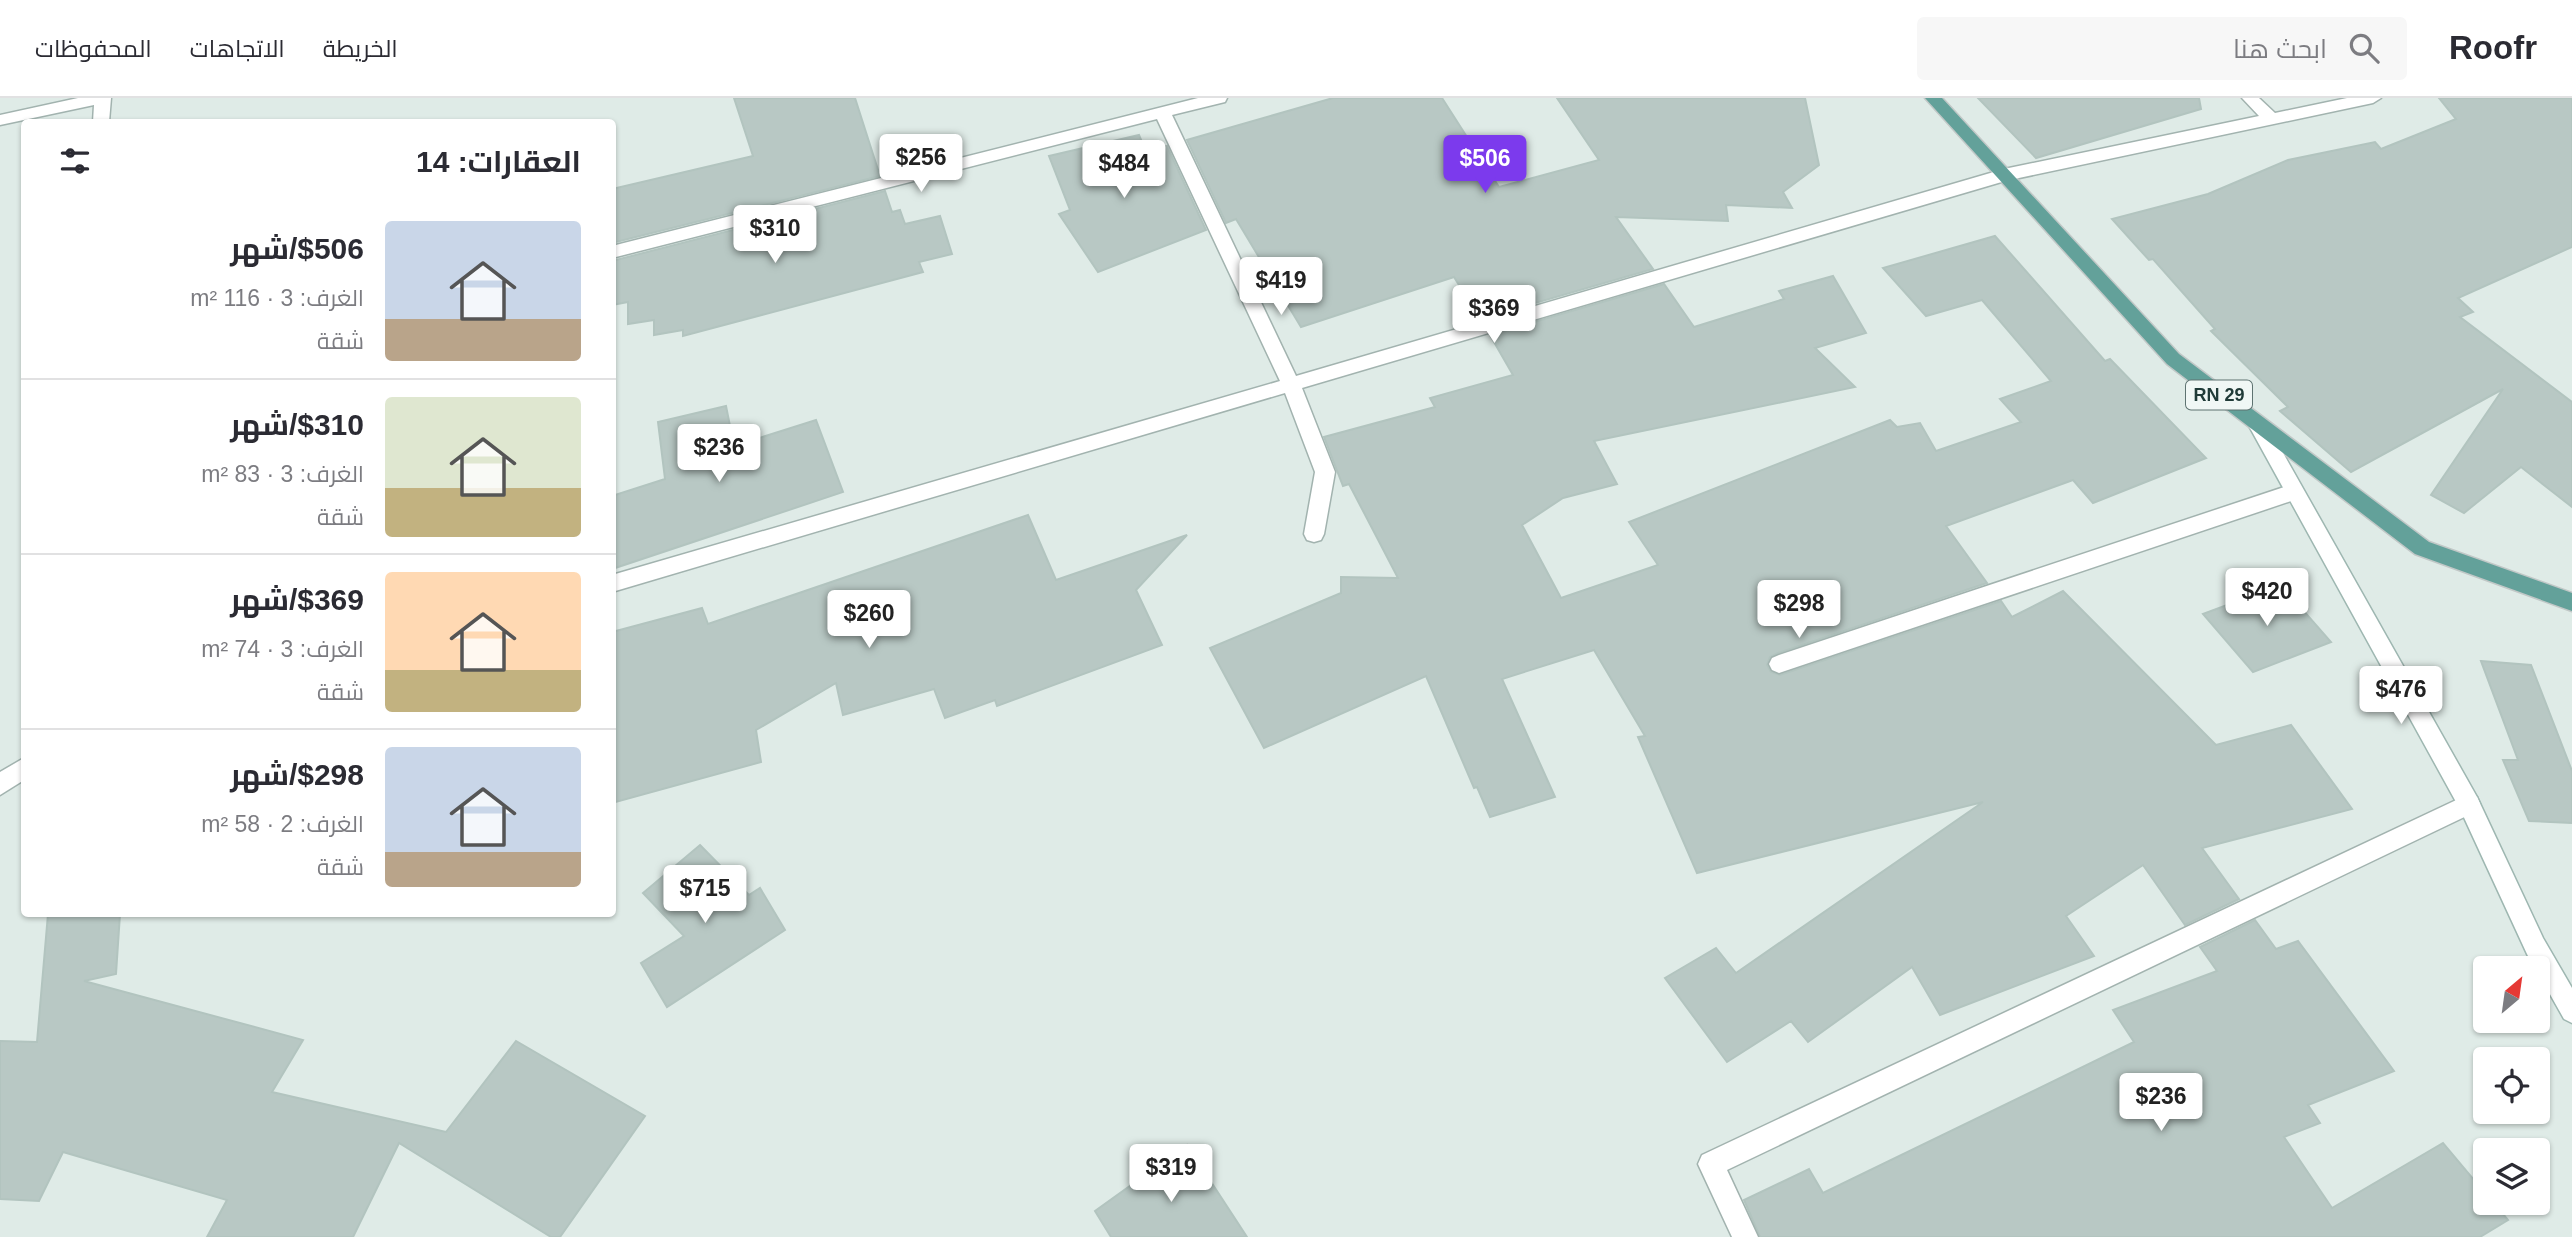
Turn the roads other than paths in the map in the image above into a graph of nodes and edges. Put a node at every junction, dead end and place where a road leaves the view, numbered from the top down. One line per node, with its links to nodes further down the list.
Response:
1 (1219, 98): 5 (street)
2 (1933, 98): 9 (main road, RN 29)
3 (2250, 98): 7 (street)
4 (2373, 98): 7 (street)
5 (1163, 114): 10 (street); 11 (street)
6 (102, 119): 8 (street)
7 (2271, 119): 9 (street)
8 (0, 120)
9 (2004, 175): 11 (street); 12 (main road, RN 29)
10 (616, 251)
11 (1291, 384): 14 (street); 15 (street)
12 (2258, 426): 13 (street); 16 (main road, RN 29)
13 (2292, 492): 17 (street); 20 (street)
14 (1314, 534)
15 (616, 583)
16 (2572, 603)
17 (1779, 664)
18 (21, 770): 19 (street)
19 (0, 785)
20 (2469, 804): 21 (street); 22 (street)
21 (2572, 1011)
22 (1745, 1237)

